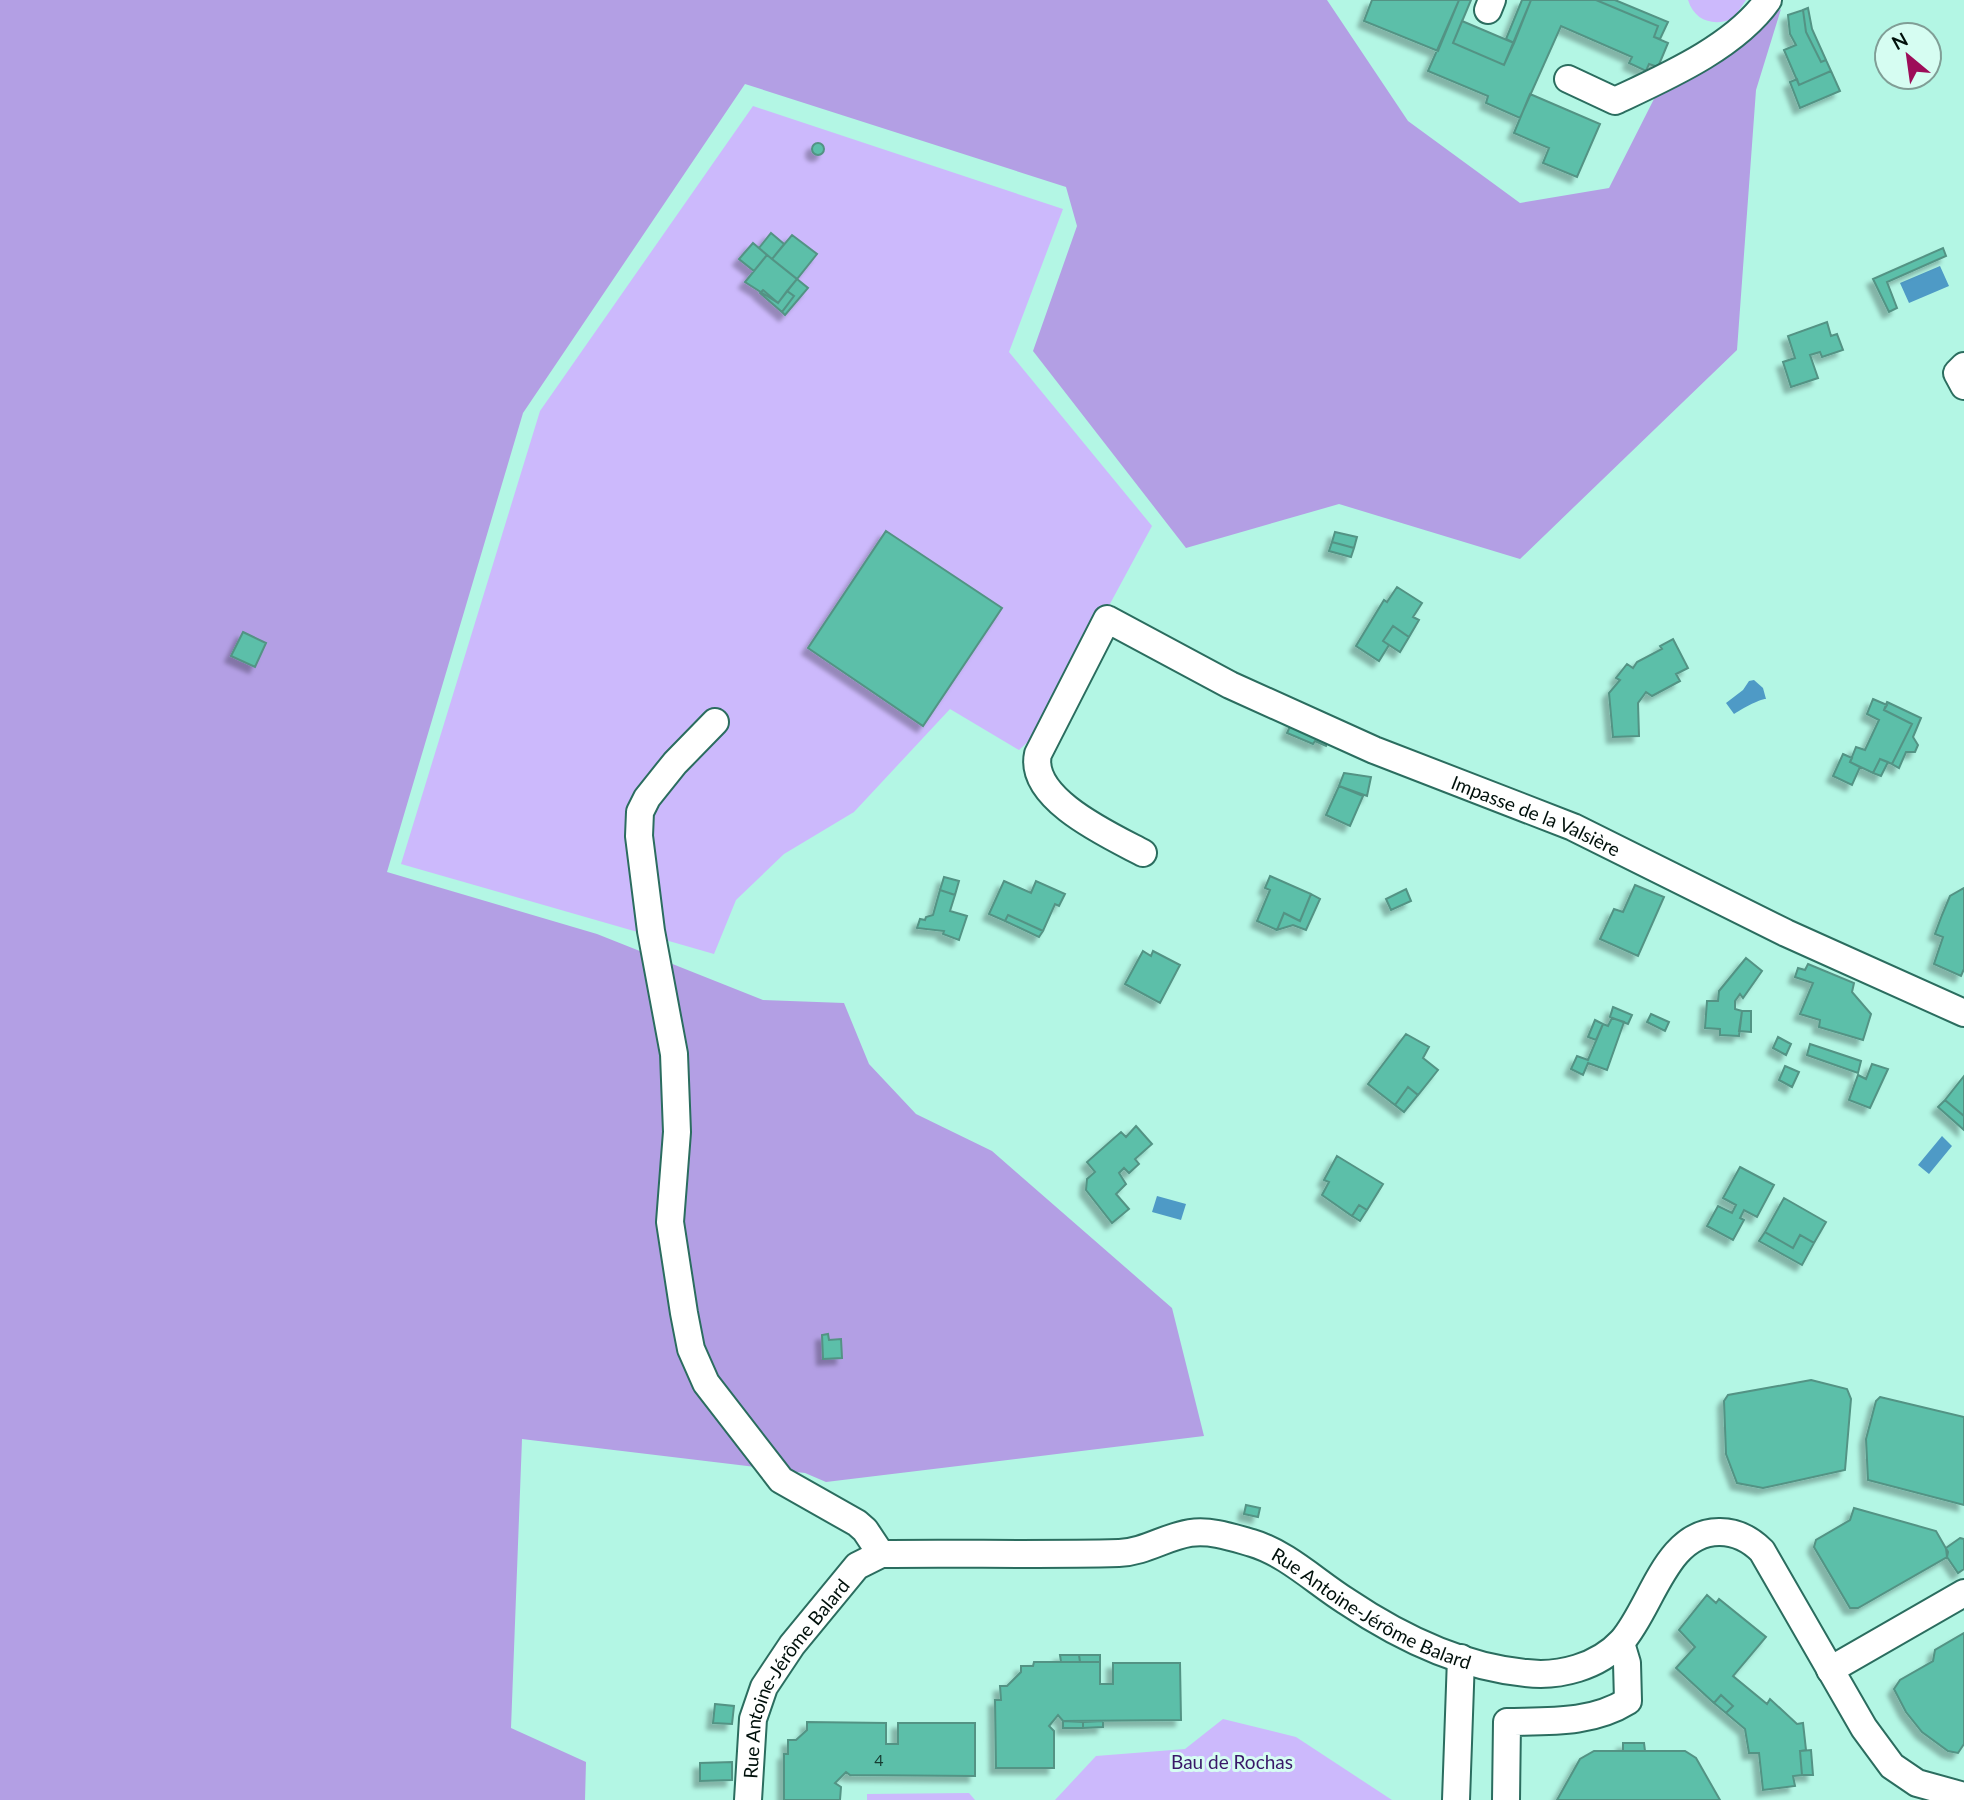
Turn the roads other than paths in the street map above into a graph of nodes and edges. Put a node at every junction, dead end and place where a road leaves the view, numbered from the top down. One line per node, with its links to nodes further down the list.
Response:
1 (1768, 0): 2 (street)
2 (1568, 79)
3 (1964, 366): 4 (street)
4 (1964, 386)
5 (715, 722): 8 (street)
6 (1143, 853): 7 (street, Impasse de la Valsière)
7 (1964, 1013)
8 (881, 1554): 11 (street, Rue Antoine-Jérôme Balard); 14 (street, Rue Antoine-Jérôme Balard)
9 (1964, 1593): 12 (street)
10 (1621, 1643): 11 (street, Rue Antoine-Jérôme Balard); 12 (street, Rue Antoine-Jérôme Balard); 16 (street)
11 (1461, 1658): 15 (street)
12 (1830, 1670): 13 (street, Rue Antoine-Jérôme Balard)
13 (1964, 1796)
14 (748, 1800)
15 (1456, 1800)
16 (1506, 1800)

